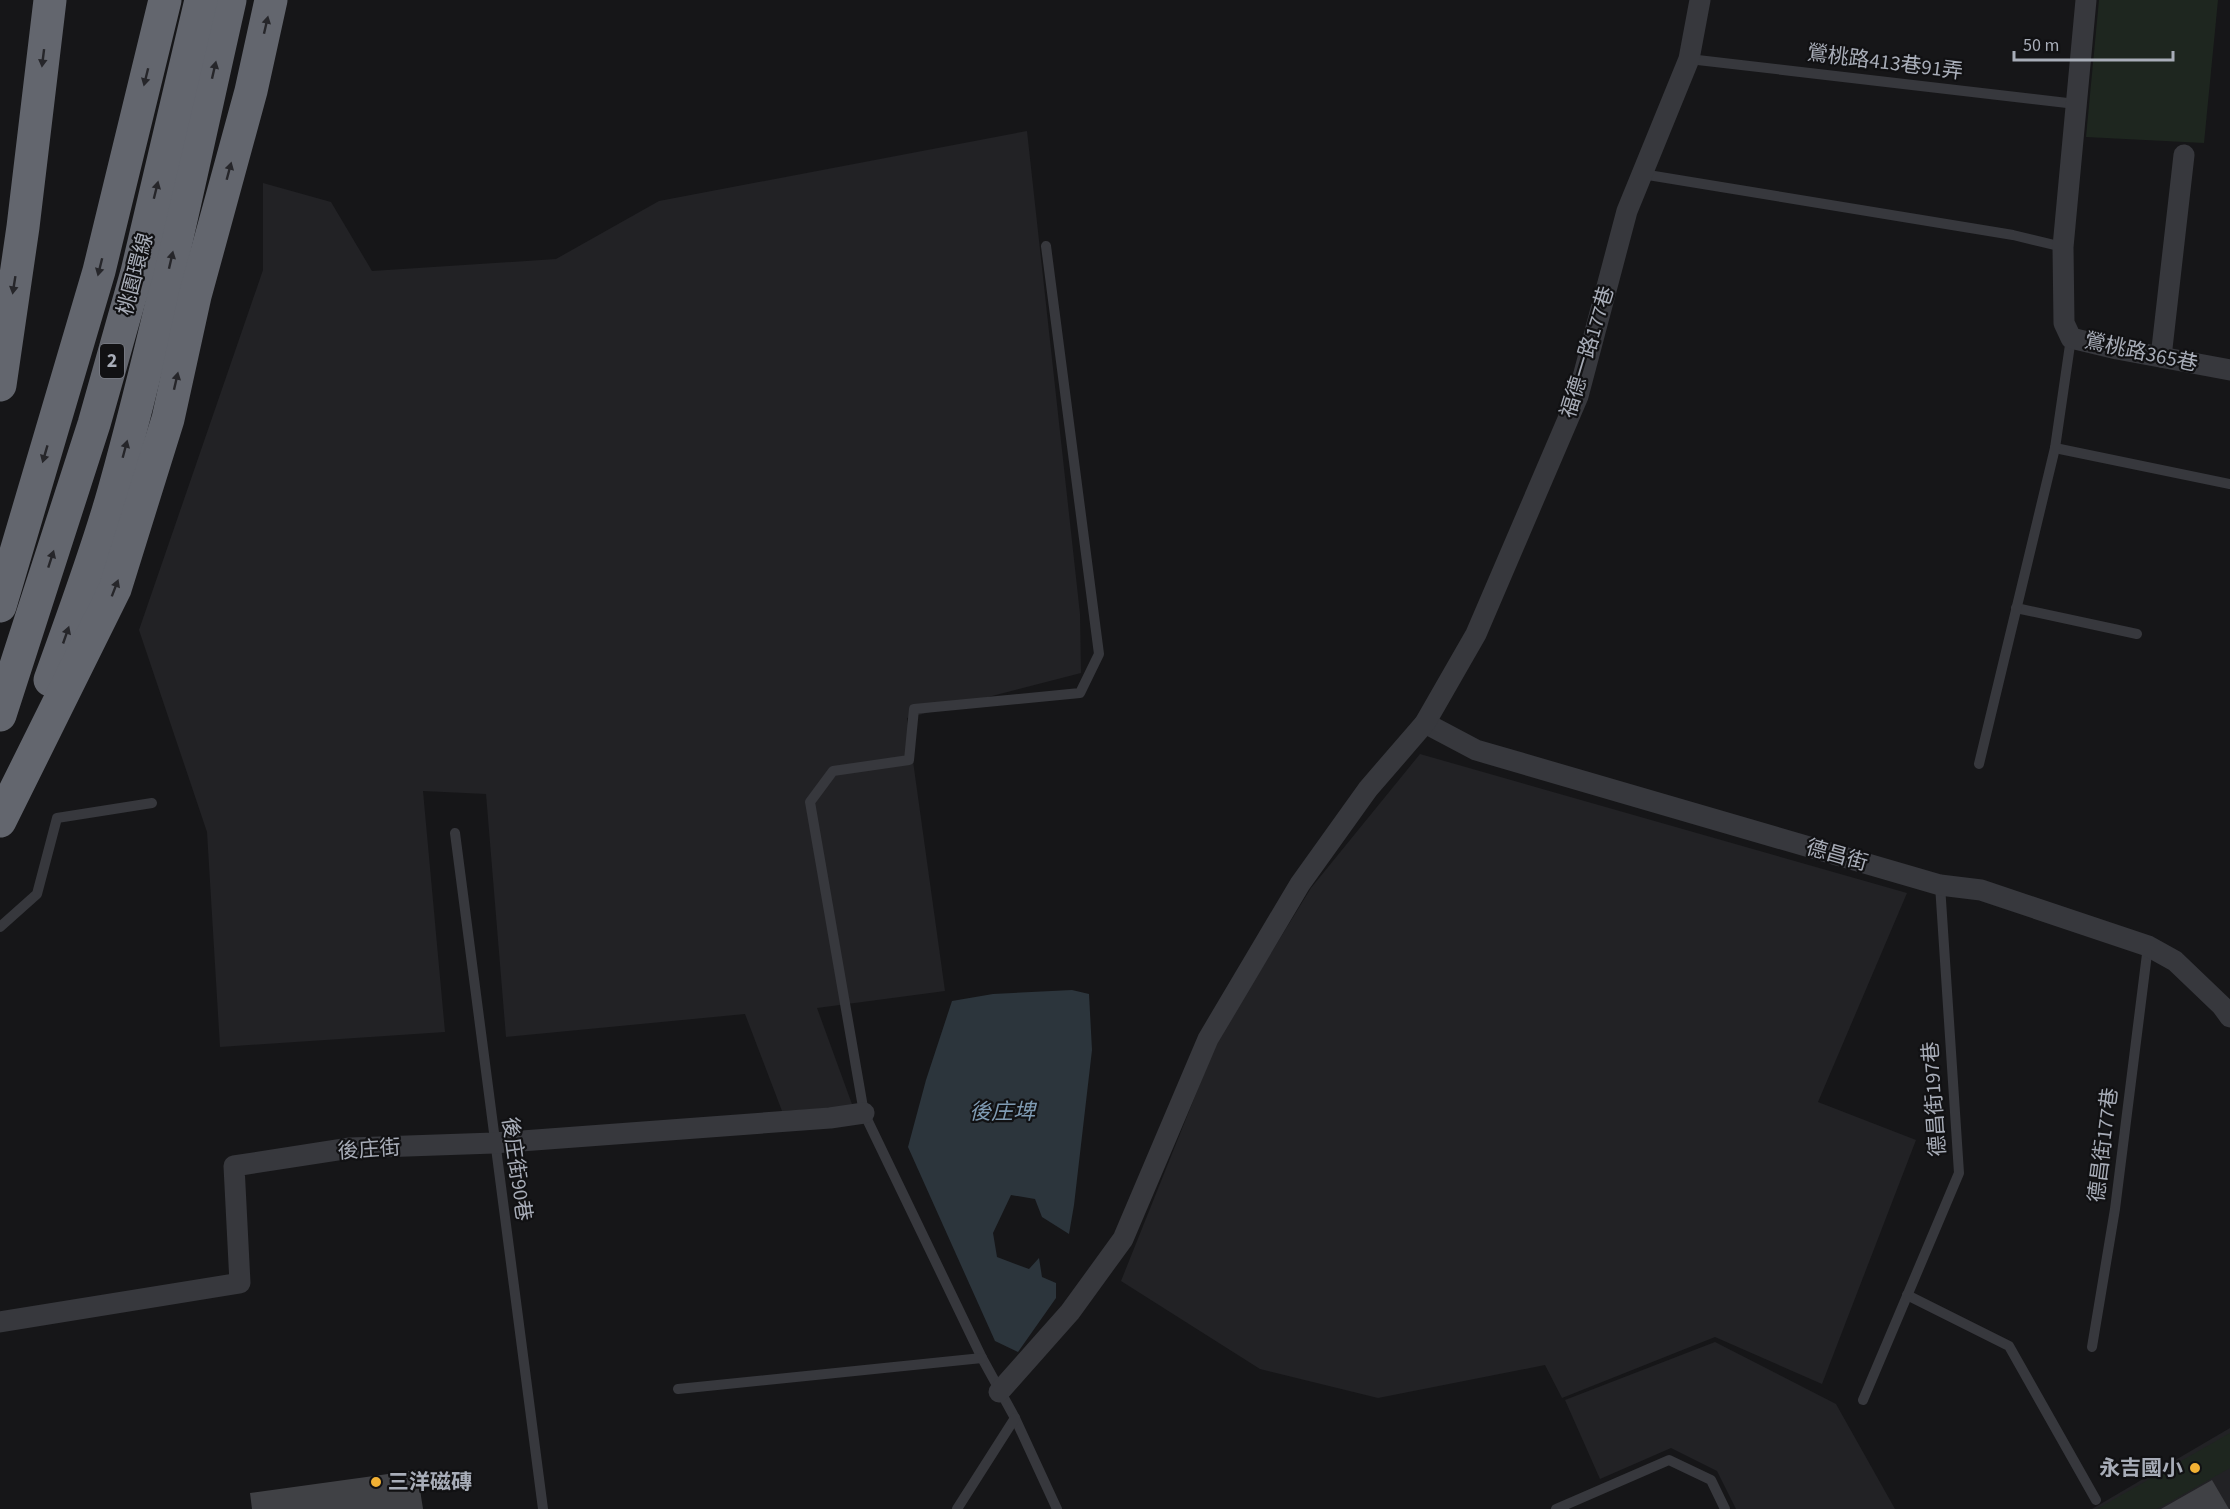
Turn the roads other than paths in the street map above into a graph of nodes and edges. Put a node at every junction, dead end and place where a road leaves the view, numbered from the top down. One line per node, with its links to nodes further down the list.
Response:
1 (50, 0): 17 (highway, one-way to 17)
2 (165, 0): 20 (highway, 桃園環線 / 2, one-way to 20)
3 (201, 0): 23 (highway, 桃園環線 / 2, one-way to 3)
4 (230, 0): 26 (highway, one-way to 4)
5 (271, 0): 26 (highway, one-way to 5)
6 (1700, 0): 8 (street, 福德一路177巷)
7 (2086, 0): 9 (street, 鶯桃路365巷)
8 (1689, 59): 9 (lane, 鶯桃路413巷91弄); 11 (street, 福德一路177巷)
9 (2076, 104): 13 (street, 鶯桃路365巷)
10 (2184, 155): 15 (street)
11 (1642, 174): 13 (lane); 24 (street, 福德一路177巷)
12 (1046, 246): 34 (lane)
13 (2063, 247): 14 (street, 鶯桃路365巷)
14 (2071, 338): 15 (street, 鶯桃路365巷); 18 (lane)
15 (2161, 357): 16 (street, 鶯桃路365巷)
16 (2230, 370)
17 (0, 385)
18 (2055, 448): 19 (lane); 21 (lane)
19 (2230, 483)
20 (0, 606)
21 (2016, 608): 22 (lane); 25 (lane)
22 (2137, 634)
23 (0, 715)
24 (1425, 723): 30 (street, 德昌街); 41 (street, 福德一路177巷)
25 (1979, 764)
26 (14, 790): 28 (highway)
27 (152, 803): 31 (lane)
28 (0, 821)
29 (455, 833): 35 (lane, 後庄街90巷)
30 (1940, 885): 32 (street, 德昌街); 36 (lane, 德昌街197巷)
31 (0, 927)
32 (2148, 946): 33 (street, 德昌街); 38 (lane, 德昌街177巷)
33 (2230, 1017)
34 (864, 1113): 35 (street, 後庄街); 39 (lane)
35 (494, 1143): 37 (street, 後庄街); 45 (lane, 後庄街90巷)
36 (1907, 1295): 42 (lane, 德昌街197巷); 44 (lane)
37 (0, 1322)
38 (2092, 1347)
39 (982, 1358): 40 (lane); 41 (lane)
40 (678, 1389)
41 (999, 1392): 43 (lane)
42 (1863, 1400)
43 (1015, 1418): 46 (lane); 47 (lane)
44 (2096, 1500)
45 (543, 1509)
46 (957, 1509)
47 (1058, 1509)
48 (1556, 1509): 49 (lane)
49 (1725, 1509)

